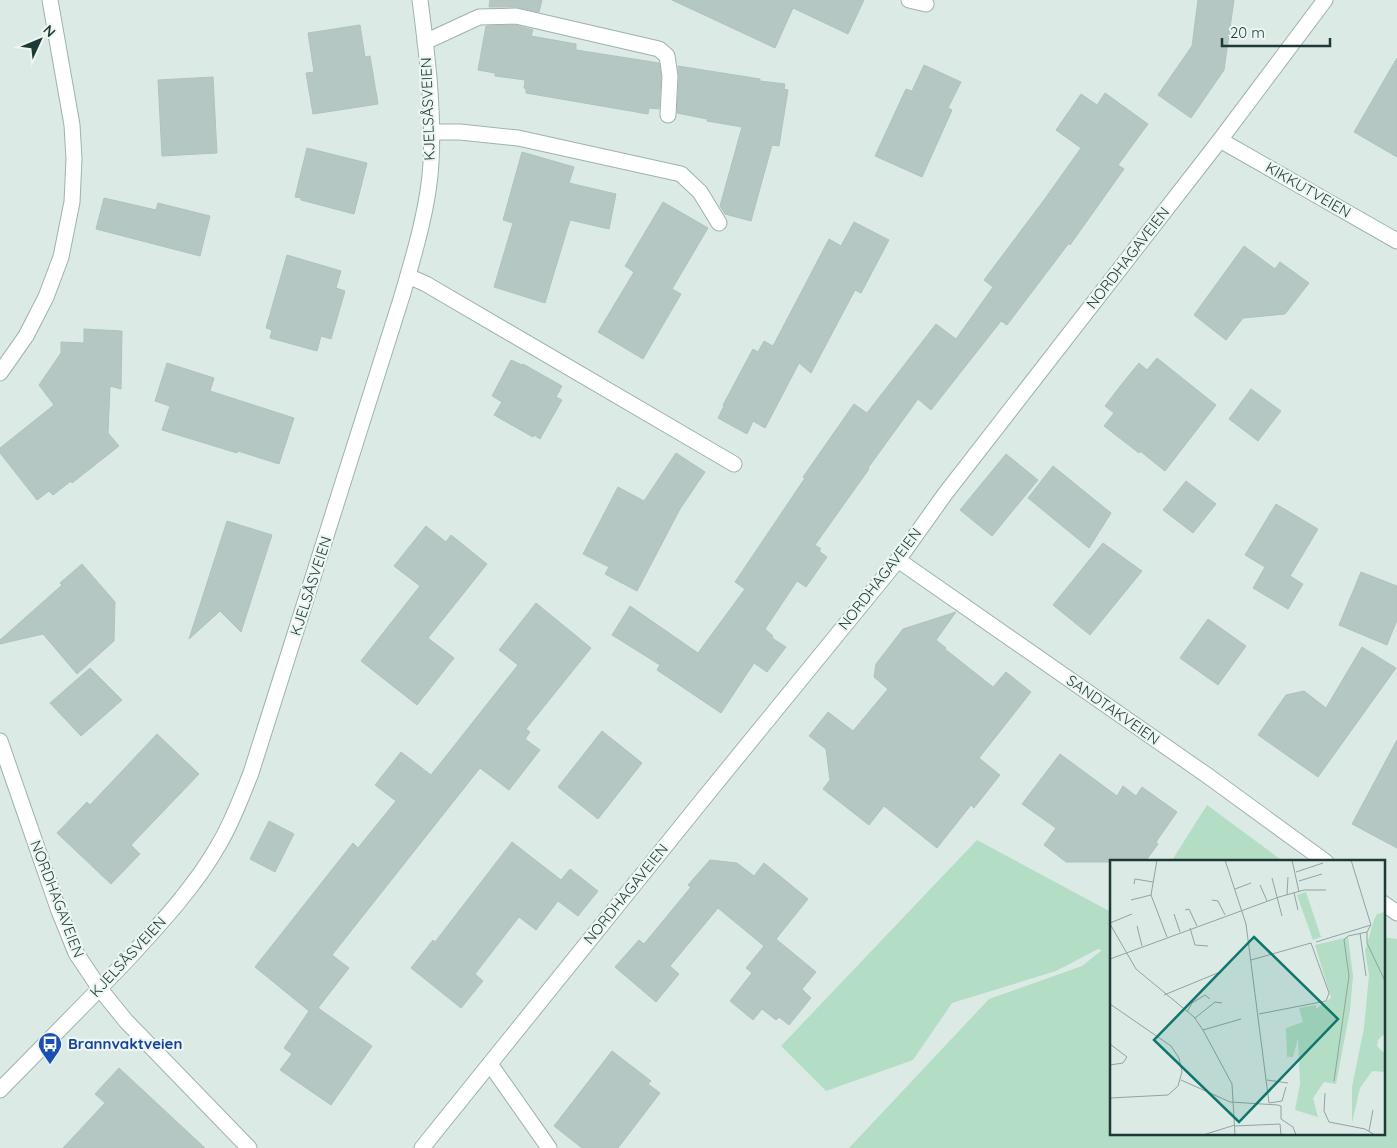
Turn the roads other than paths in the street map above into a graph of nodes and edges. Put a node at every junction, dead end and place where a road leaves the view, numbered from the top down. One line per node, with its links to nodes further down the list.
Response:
1 (50, 0): 13 (street)
2 (420, 0): 6 (street, KJELSÅSVEIEN)
3 (909, 0): 5 (street)
4 (1325, 0): 9 (street, NORDHAGAVEIEN)
5 (926, 4)
6 (425, 42): 7 (street); 8 (street, KJELSÅSVEIEN)
7 (668, 115)
8 (432, 132): 10 (street); 12 (street, KJELSÅSVEIEN)
9 (1220, 140): 11 (street, KIKKUTVEIEN); 15 (street, NORDHAGAVEIEN)
10 (719, 222)
11 (1397, 241)
12 (408, 276): 14 (street); 20 (street, KJELSÅSVEIEN)
13 (0, 373)
14 (734, 464)
15 (898, 560): 17 (street, SANDTAKVEIEN); 21 (street, NORDHAGAVEIEN)
16 (0, 742): 20 (street, NORDHAGAVEIEN)
17 (1323, 860)
18 (1384, 904): 19 (street)
19 (1397, 913)
20 (100, 989): 22 (street, KJELSÅSVEIEN); 23 (street, NORDHAGAVEIEN)
21 (490, 1064): 24 (street, NORDHAGAVEIEN); 25 (street)
22 (0, 1090)
23 (249, 1148)
24 (422, 1148)
25 (549, 1148)

